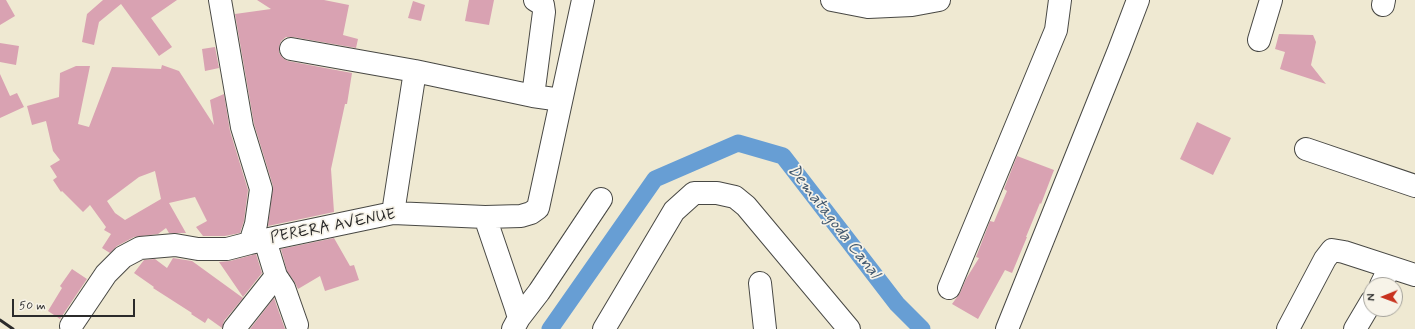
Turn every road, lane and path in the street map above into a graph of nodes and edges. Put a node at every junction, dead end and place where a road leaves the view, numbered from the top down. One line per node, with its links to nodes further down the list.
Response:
1 (220, 0): 19 (street)
2 (583, 0): 13 (street, PERERA AVENUE)
3 (832, 0): 4 (street)
4 (938, 0)
5 (1060, 0): 24 (street)
6 (1138, 0): 33 (street)
7 (1271, 0): 9 (street)
8 (540, 6): 12 (street)
9 (1259, 40)
10 (291, 50): 11 (street)
11 (415, 71): 12 (street); 17 (street)
12 (533, 96): 13 (street)
13 (561, 100): 18 (street, PERERA AVENUE)
14 (1306, 149): 15 (street)
15 (1415, 186)
16 (601, 199): 26 (street)
17 (393, 213): 18 (street, PERERA AVENUE); 19 (street, PERERA AVENUE)
18 (485, 218): 26 (street)
19 (257, 242): 21 (street); 28 (street, PERERA AVENUE)
20 (1415, 275): 22 (street)
21 (276, 276): 27 (street); 29 (street)
22 (1386, 276): 34 (street)
23 (760, 283): 31 (street)
24 (949, 288)
25 (1363, 316): 35 (street)
26 (516, 323)
27 (297, 325)
28 (71, 326)
29 (234, 329)
30 (604, 329): 32 (street)
31 (765, 329)
32 (849, 329)
33 (1007, 329)
34 (1288, 329)
35 (1355, 329)

